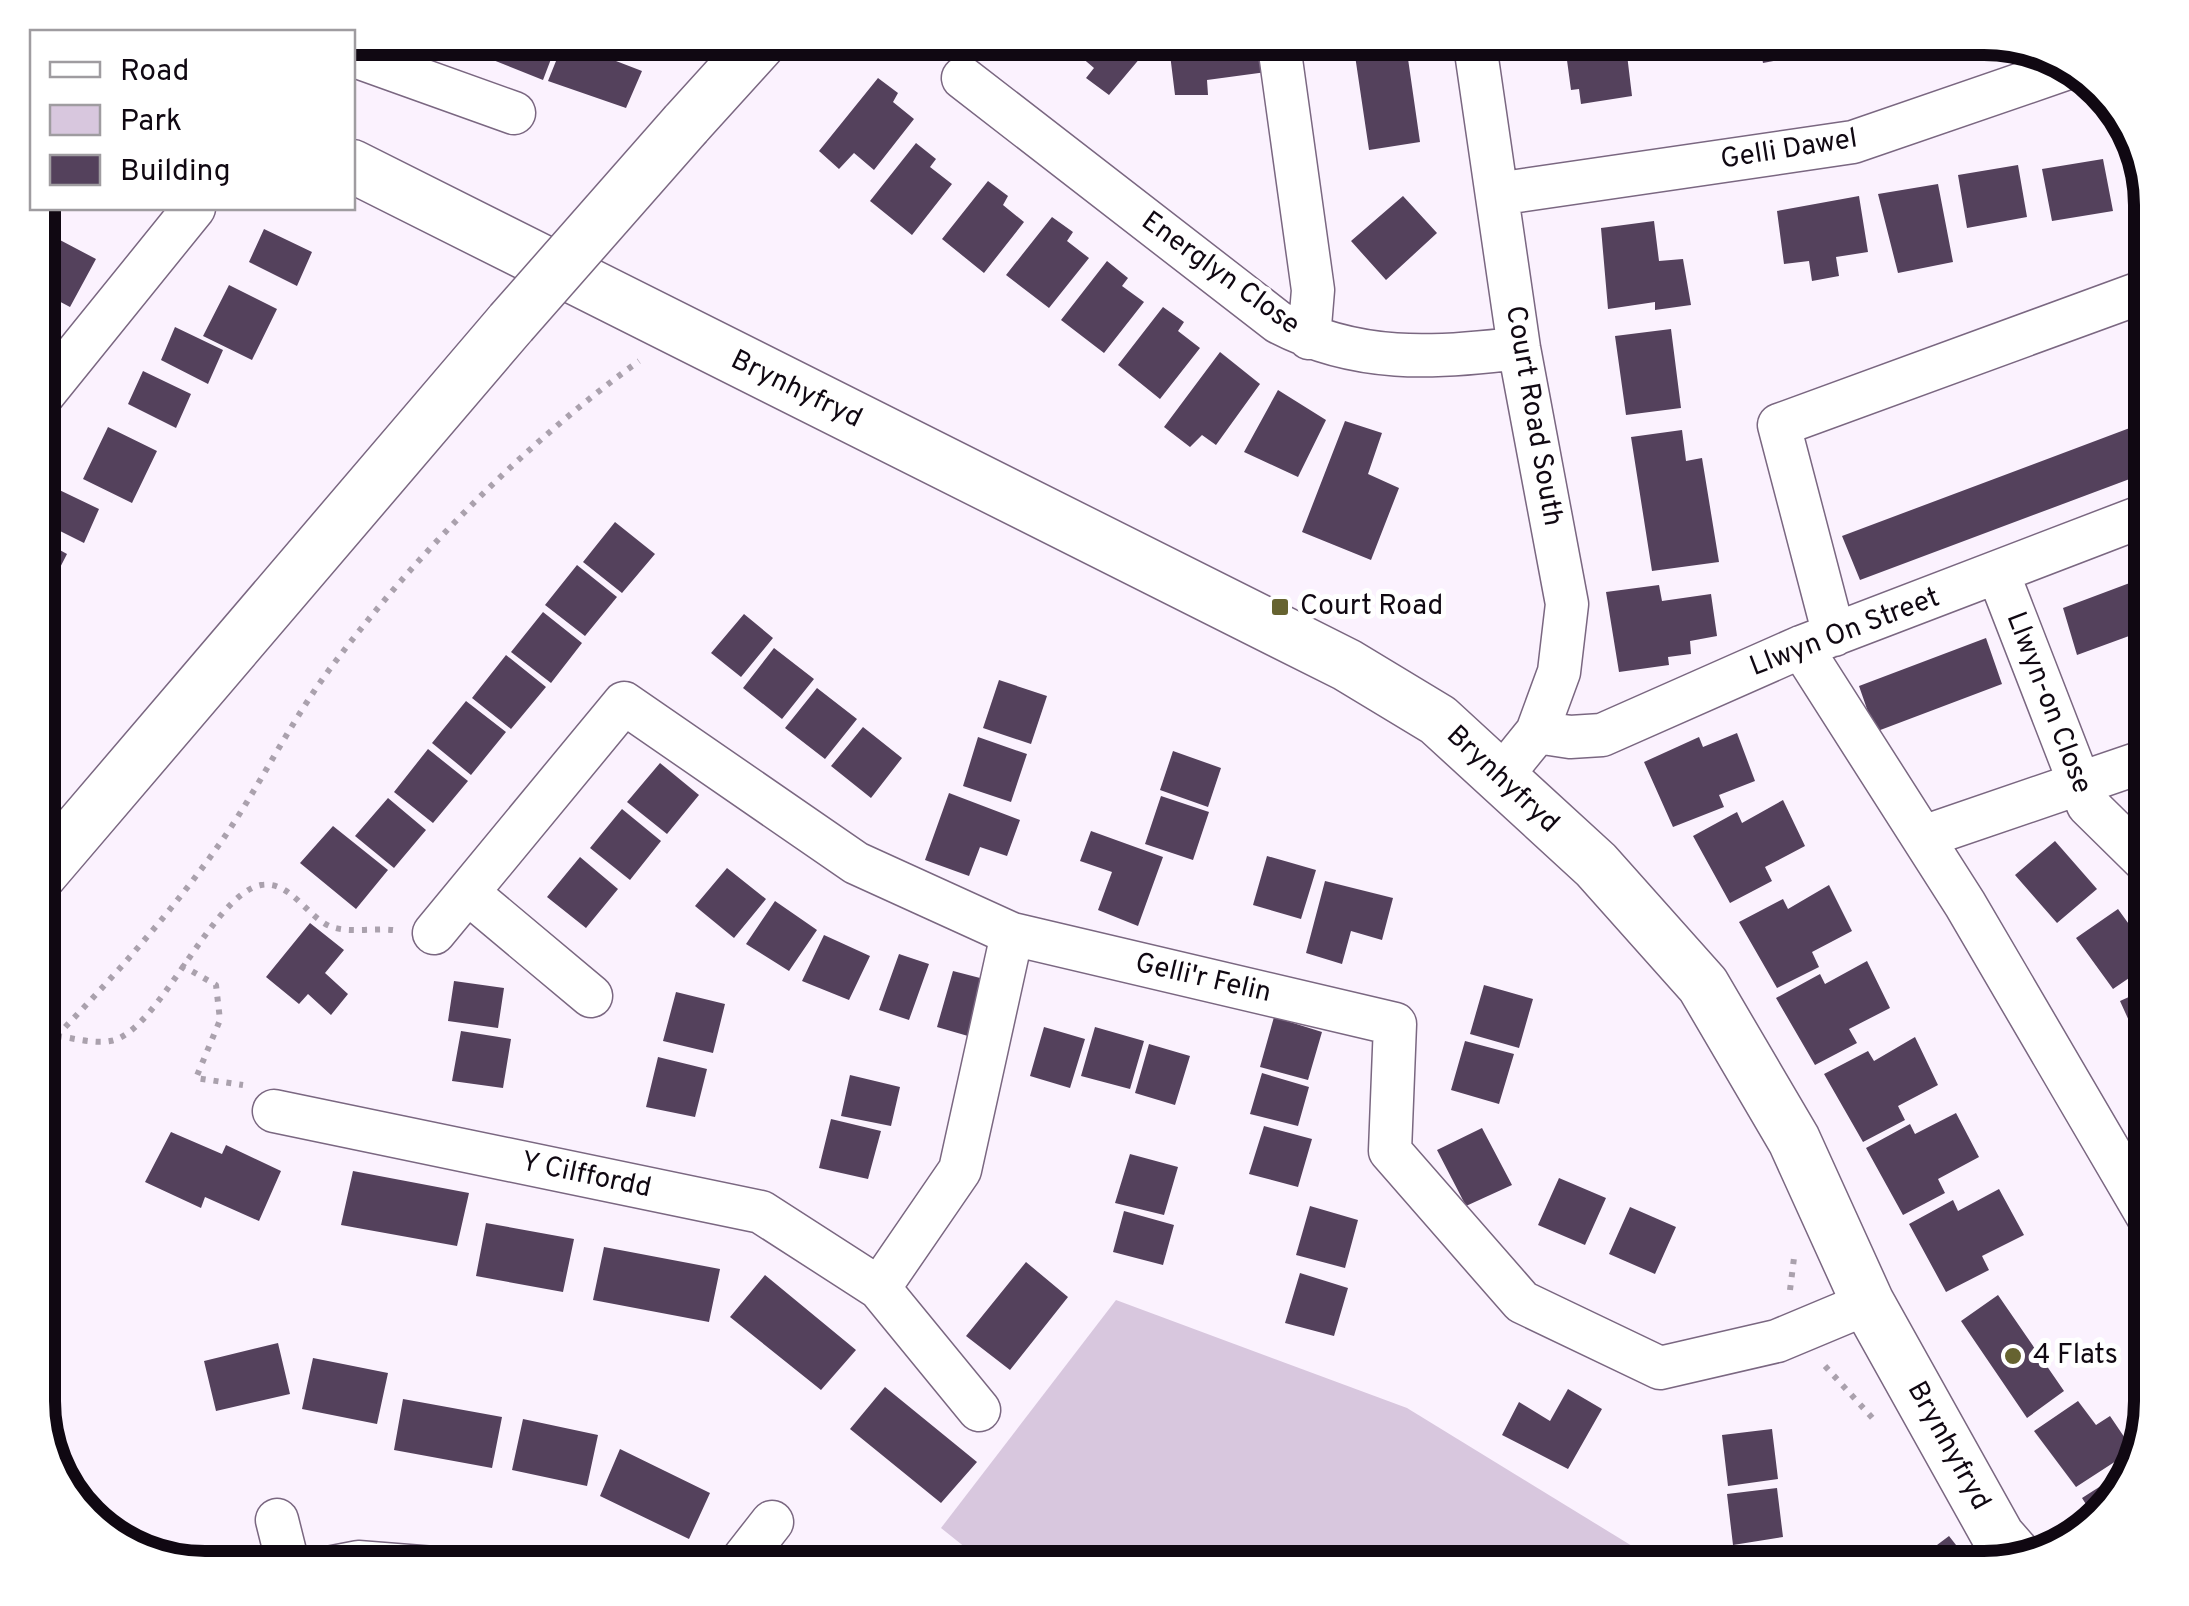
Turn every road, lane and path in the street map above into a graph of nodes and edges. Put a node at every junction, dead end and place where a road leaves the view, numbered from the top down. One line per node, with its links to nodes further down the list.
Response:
1 (355, 55): 7 (street)
2 (749, 55): 25 (main road, bridge)
3 (1280, 55): 12 (street)
4 (1477, 55): 9 (street, Court Road South)
5 (2054, 72): 9 (street, Gelli Dawel)
6 (964, 78): 12 (street, Energlyn Close)
7 (514, 113)
8 (355, 168): 13 (main road, Brynhyfryd)
9 (1497, 194): 14 (street, Court Road South)
10 (192, 210): 15 (street)
11 (2134, 296): 18 (street)
12 (1309, 338): 14 (street, Energlyn Close)
13 (661, 342): 21 (main road, Brynhyfryd); 31 (path)
14 (1519, 348): 19 (street, Court Road South)
15 (55, 380)
16 (2134, 520): 17 (street, Llwyn On Street)
17 (1998, 573): 18 (street, Llwyn On Street); 22 (street, Llwyn-on Close)
18 (1817, 641): 19 (street, Llwyn On Street); 23 (street)
19 (1537, 732): 21 (street, Court Road South)
20 (2134, 765): 22 (street)
21 (1499, 779): 36 (main road, Brynhyfryd)
22 (2080, 783): 23 (street); 24 (street, Llwyn-on Close)
23 (1924, 837): 33 (street)
24 (2134, 850)
25 (55, 857)
26 (468, 893): 27 (street, Gelli'r Felin); 28 (street, Gelli'r Felin); 30 (street)
27 (434, 932): 29 (path)
28 (1012, 934): 35 (street); 37 (street, Gelli'r Felin)
29 (182, 965): 31 (path); 32 (path)
30 (591, 996)
31 (57, 1036)
32 (261, 1098): 35 (street, Y Cilffordd)
33 (2134, 1192)
34 (1793, 1254): 37 (path)
35 (879, 1288): 38 (street, Y Cilffordd)
36 (1868, 1303): 37 (street, Gelli'r Felin); 42 (main road, Brynhyfryd)
37 (1777, 1341): 39 (path)
38 (979, 1410)
39 (1882, 1430)
40 (276, 1520): 43 (street)
41 (772, 1522): 44 (street)
42 (2009, 1549)
43 (284, 1551)
44 (749, 1551)

